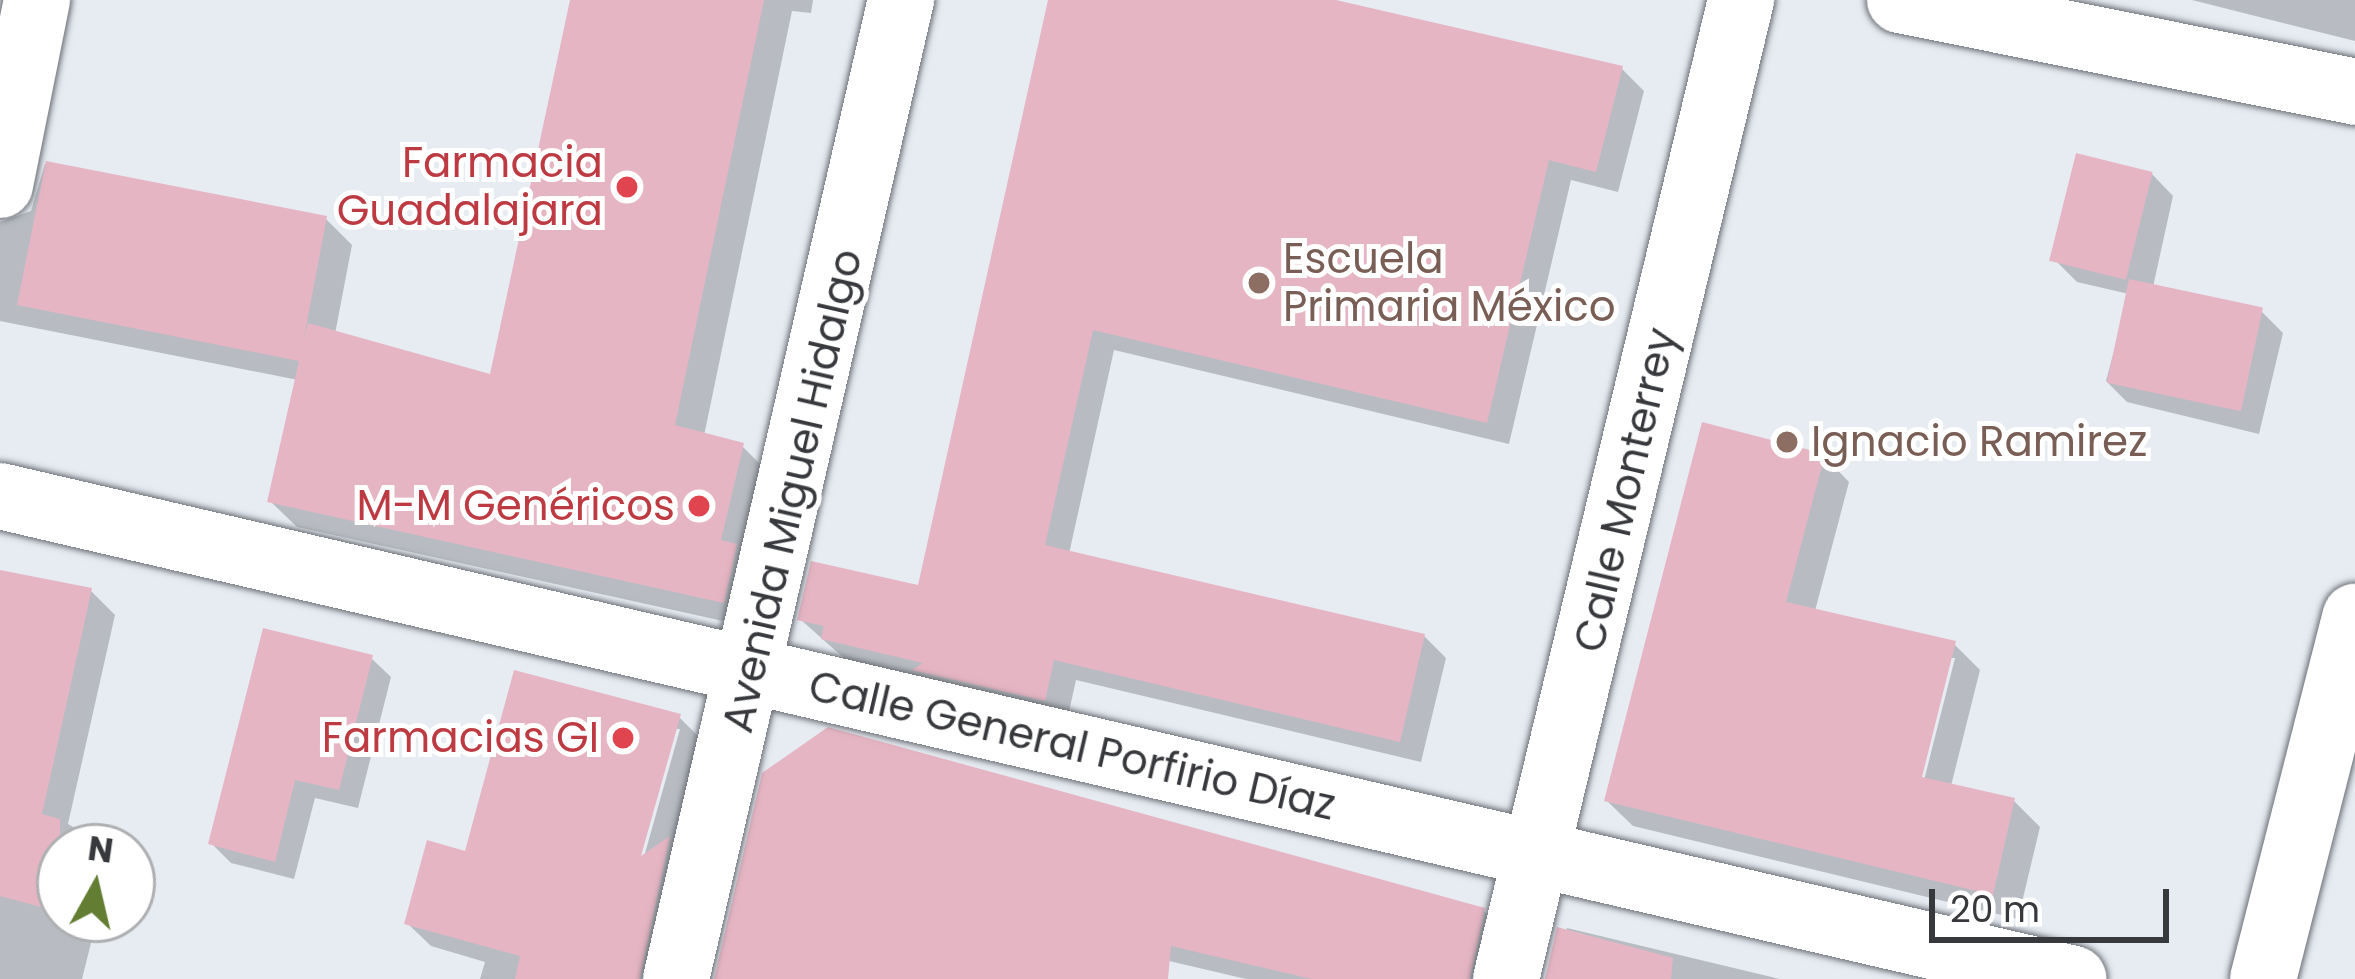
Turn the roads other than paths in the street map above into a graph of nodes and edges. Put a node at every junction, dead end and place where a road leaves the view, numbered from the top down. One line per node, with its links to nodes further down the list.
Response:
1 (38, 0): 6 (main road)
2 (901, 0): 9 (main road, Avenida Miguel Hidalgo)
3 (1741, 0): 10 (main road, Calle Monterrey)
4 (1900, 0): 5 (main road)
5 (2355, 92)
6 (0, 185)
7 (0, 496): 9 (main road, Calle General Porfirio Díaz)
8 (2355, 617): 14 (main road)
9 (755, 670): 10 (main road, Calle General Porfirio Díaz); 11 (main road, Avenida Miguel Hidalgo)
10 (1540, 858): 12 (main road, Calle Monterrey); 13 (main road, Calle General Porfirio Díaz)
11 (676, 979)
12 (1506, 979)
13 (2074, 979)
14 (2263, 979)

